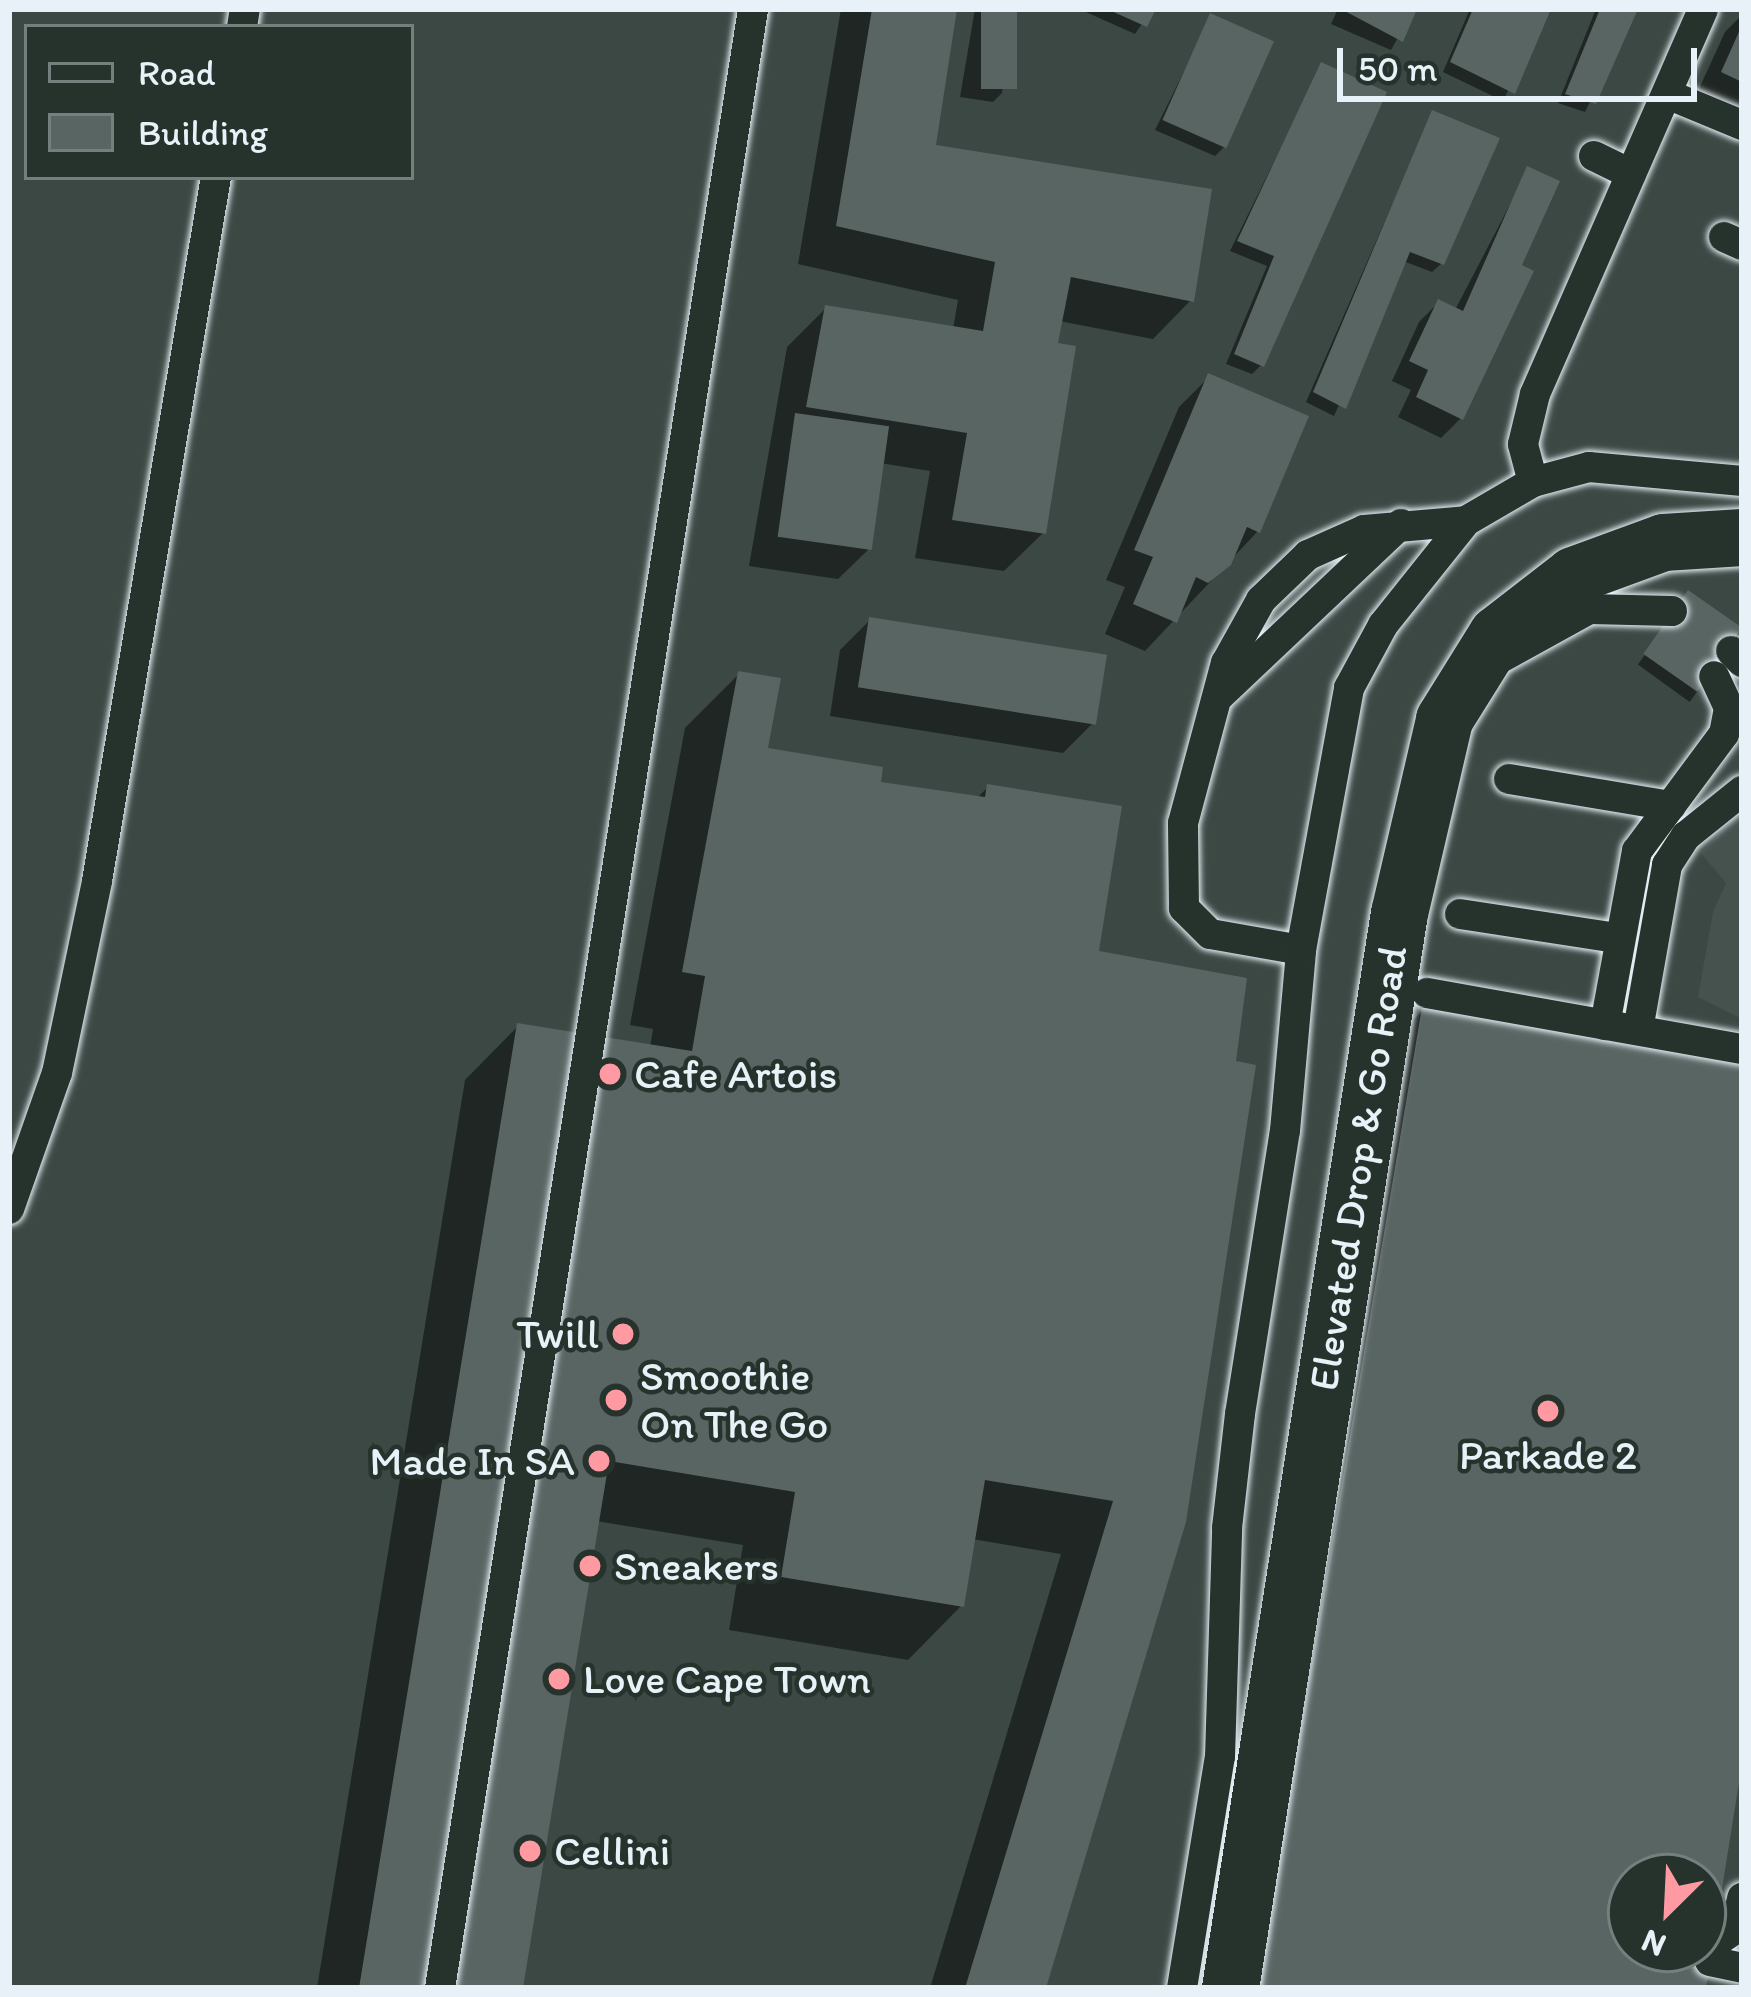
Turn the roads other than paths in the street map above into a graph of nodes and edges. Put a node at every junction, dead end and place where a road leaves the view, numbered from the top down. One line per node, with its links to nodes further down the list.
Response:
1 (753, 9): 29 (lane)
2 (1703, 9): 3 (lane)
3 (1667, 94): 4 (lane); 6 (lane)
4 (1742, 125)
5 (1594, 156): 6 (lane)
6 (1631, 174): 9 (lane)
7 (216, 180): 26 (lane)
8 (1742, 481): 9 (lane)
9 (1533, 482): 10 (lane)
10 (1466, 521): 21 (lane); 21 (lane)
11 (1742, 537): 14 (street, Elevated Drop & Go Road)
12 (1656, 618): 14 (lane)
13 (1729, 663): 18 (lane)
14 (1467, 673): 31 (street, Elevated Drop & Go Road)
15 (1742, 767): 17 (lane)
16 (1509, 779): 18 (lane)
17 (1732, 798): 24 (lane)
18 (1671, 806): 20 (lane)
19 (1460, 914): 20 (lane)
20 (1617, 938): 23 (lane)
21 (1301, 950): 30 (lane)
22 (1426, 993): 23 (lane)
23 (1605, 1025): 24 (lane)
24 (1638, 1030): 25 (lane)
25 (1742, 1049)
26 (9, 1209)
27 (1742, 1898): 28 (lane)
28 (1742, 1968)
29 (440, 1988)
30 (1183, 1988)
31 (1229, 1988)

